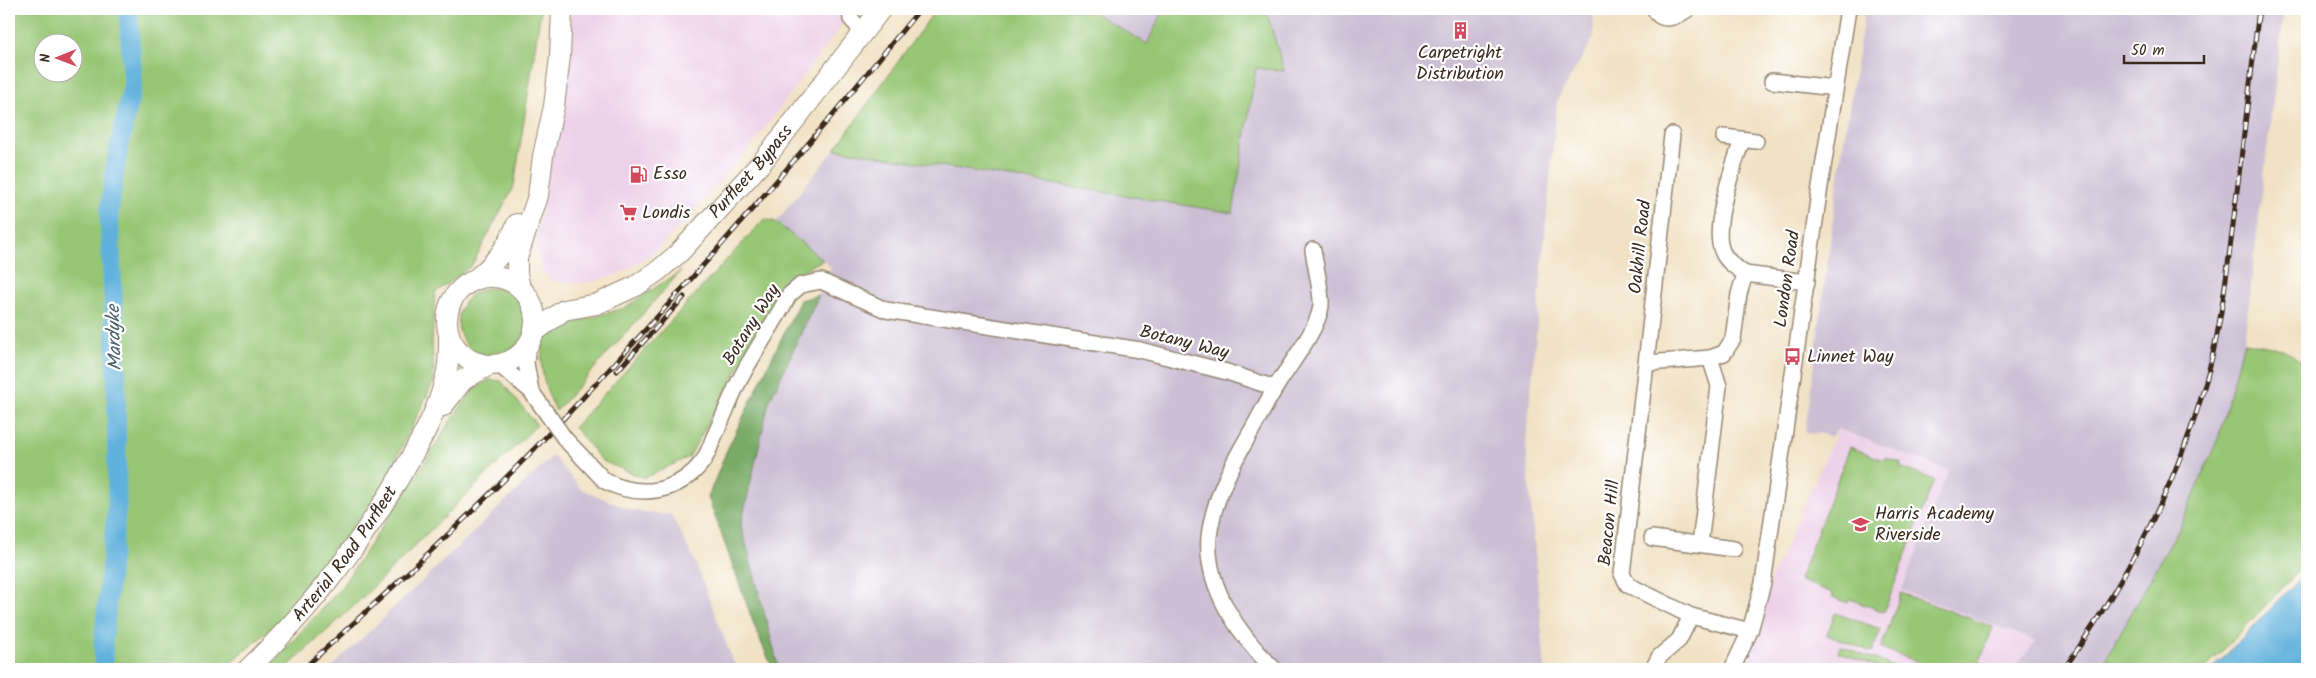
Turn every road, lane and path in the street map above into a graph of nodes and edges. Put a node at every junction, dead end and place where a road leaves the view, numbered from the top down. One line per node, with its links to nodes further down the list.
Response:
1 (562, 9): 12 (main road)
2 (850, 9): 7 (street)
3 (881, 9): 7 (main road, Purfleet Bypass)
4 (1654, 9): 5 (street)
5 (1688, 9)
6 (1848, 9): 9 (street, London Road)
7 (863, 32): 18 (main road, Purfleet Bypass)
8 (1772, 81): 9 (street)
9 (1835, 88): 16 (street, London Road)
10 (1672, 135): 22 (street, Oakhill Road)
11 (1724, 137): 14 (street)
12 (543, 156): 15 (main road); 17 (main road)
13 (1313, 250): 24 (street)
14 (1745, 274): 16 (street); 21 (street)
15 (473, 281): 17 (main road); 19 (main road)
16 (1806, 282): 31 (street, London Road)
17 (524, 292): 18 (main road); 20 (main road)
18 (564, 310): 20 (main road, Purfleet Bypass)
19 (449, 334): 23 (main road); 26 (main road, Arterial Road Purfleet)
20 (530, 339): 23 (main road); 25 (street, Botany Way)
21 (1710, 358): 22 (street); 28 (street)
22 (1648, 363): 30 (street, Beacon Hill)
23 (494, 364): 25 (street, Botany Way); 26 (main road, Arterial Road Purfleet)
24 (1275, 388): 25 (street, Botany Way, bridge); 33 (street)
25 (534, 396)
26 (428, 426): 32 (main road, Arterial Road Purfleet)
27 (1652, 538): 28 (street)
28 (1700, 544): 29 (street)
29 (1734, 549)
30 (1691, 616): 31 (street, Beacon Hill); 34 (street)
31 (1750, 631): 35 (street, London Road)
32 (248, 669)
33 (1274, 669)
34 (1653, 669)
35 (1732, 669)

